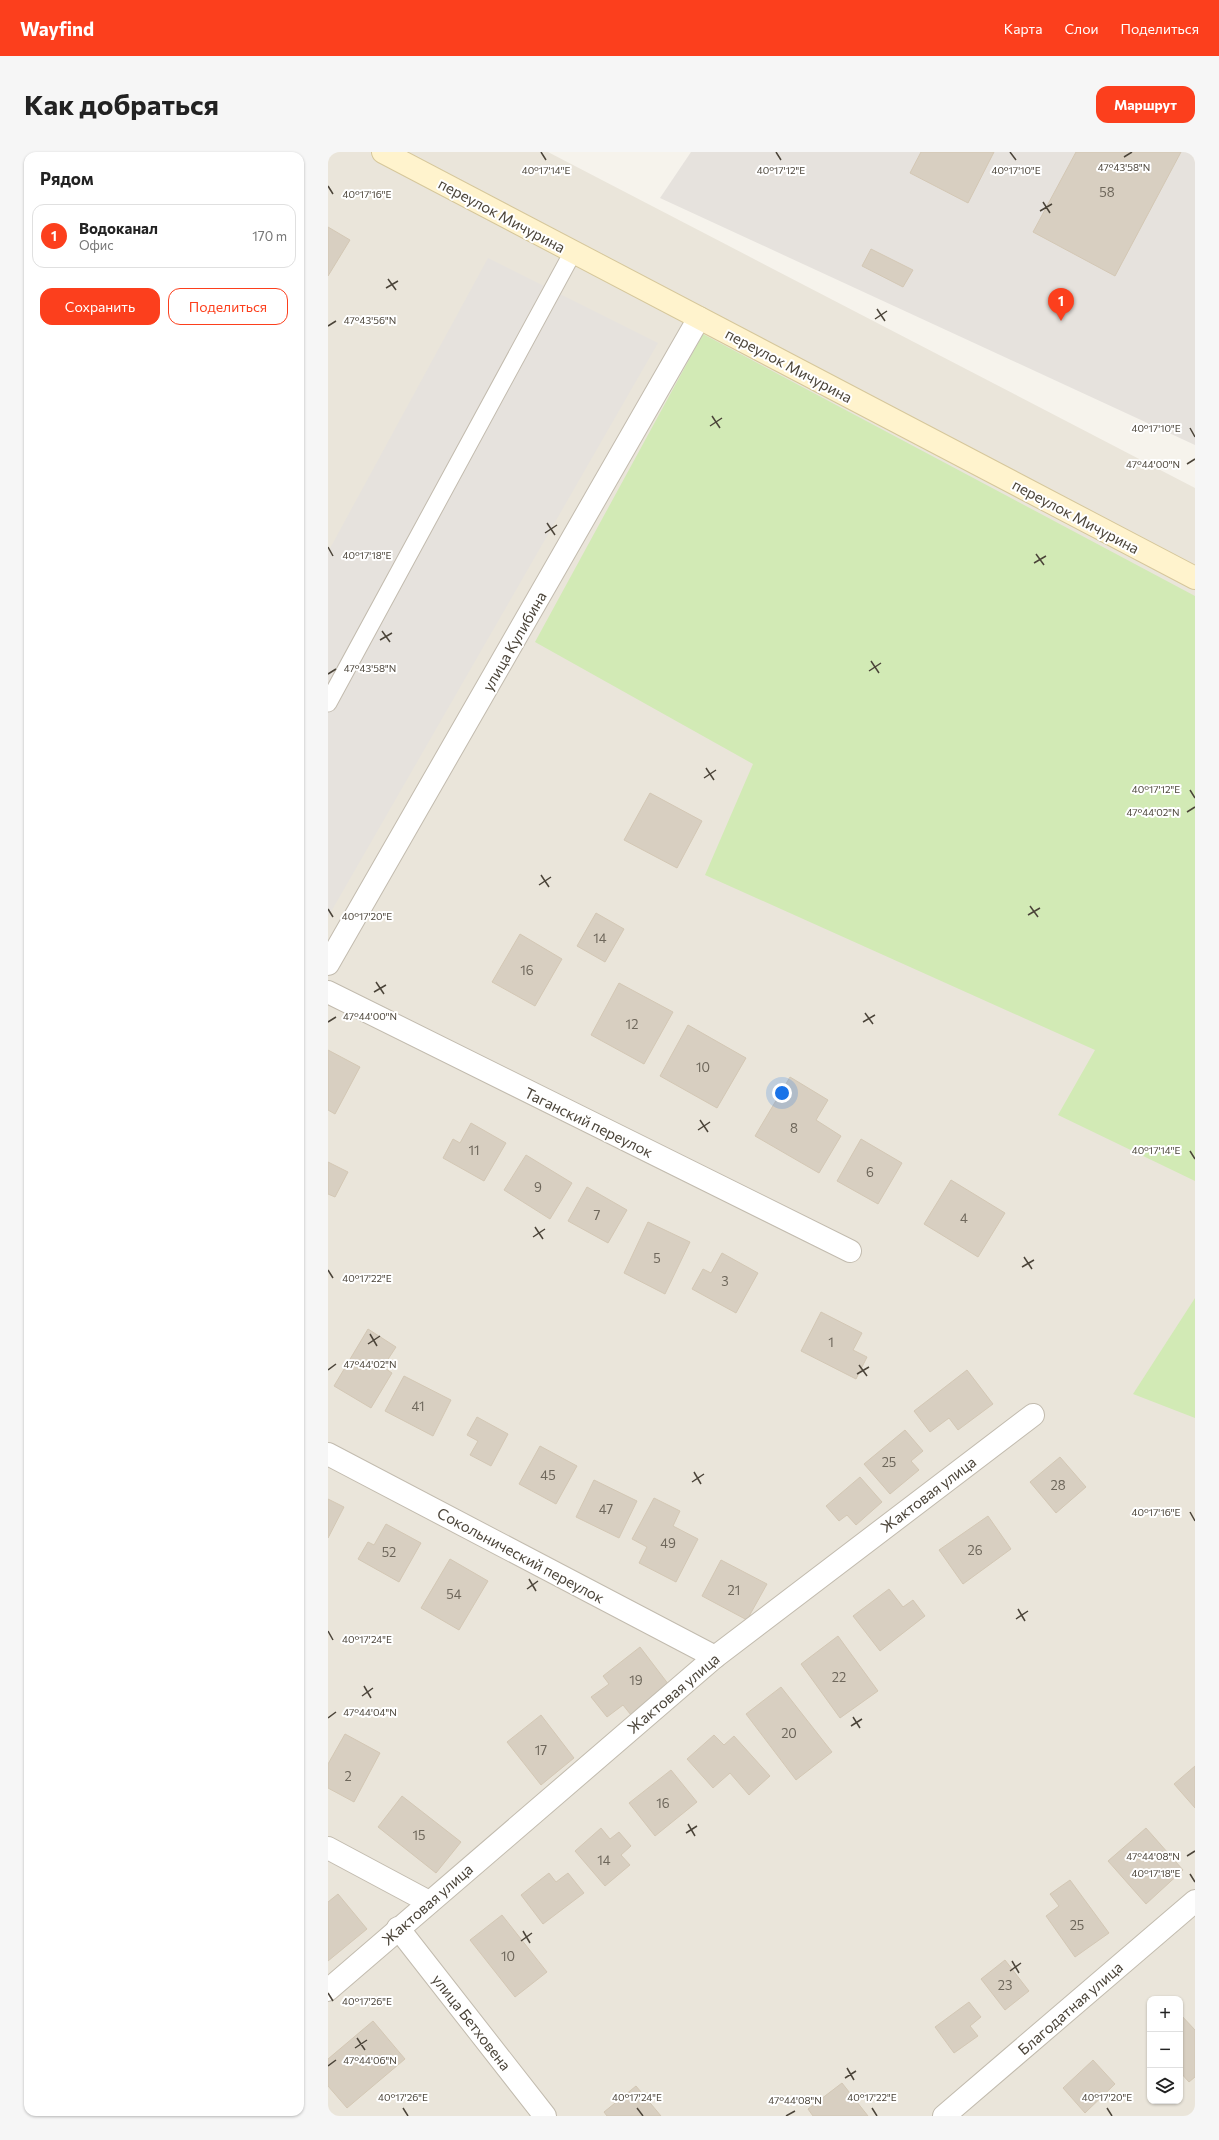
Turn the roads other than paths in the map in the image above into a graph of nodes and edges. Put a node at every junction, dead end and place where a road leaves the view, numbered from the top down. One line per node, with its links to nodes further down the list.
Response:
1 (382, 152): 2 (main road, переулок Мичурина)
2 (573, 252): 3 (main road, переулок Мичурина); 5 (lane)
3 (699, 318): 4 (main road, переулок Мичурина); 6 (street, улица Кулибина)
4 (1195, 578)
5 (328, 703)
6 (328, 964)
7 (328, 992): 8 (street, Таганский переулок)
8 (850, 1251)
9 (1033, 1415): 11 (street, Жактовая улица)
10 (328, 1454): 11 (street, Сокольнический переулок)
11 (715, 1657): 14 (street, Жактовая улица)
12 (328, 1848): 14 (street)
13 (1195, 1901): 18 (street, Благодатная улица)
14 (429, 1902): 15 (street, Жактовая улица)
15 (398, 1928): 16 (street, Жактовая улица); 17 (street, улица Бетховена)
16 (328, 1990)
17 (545, 2116)
18 (944, 2116)

